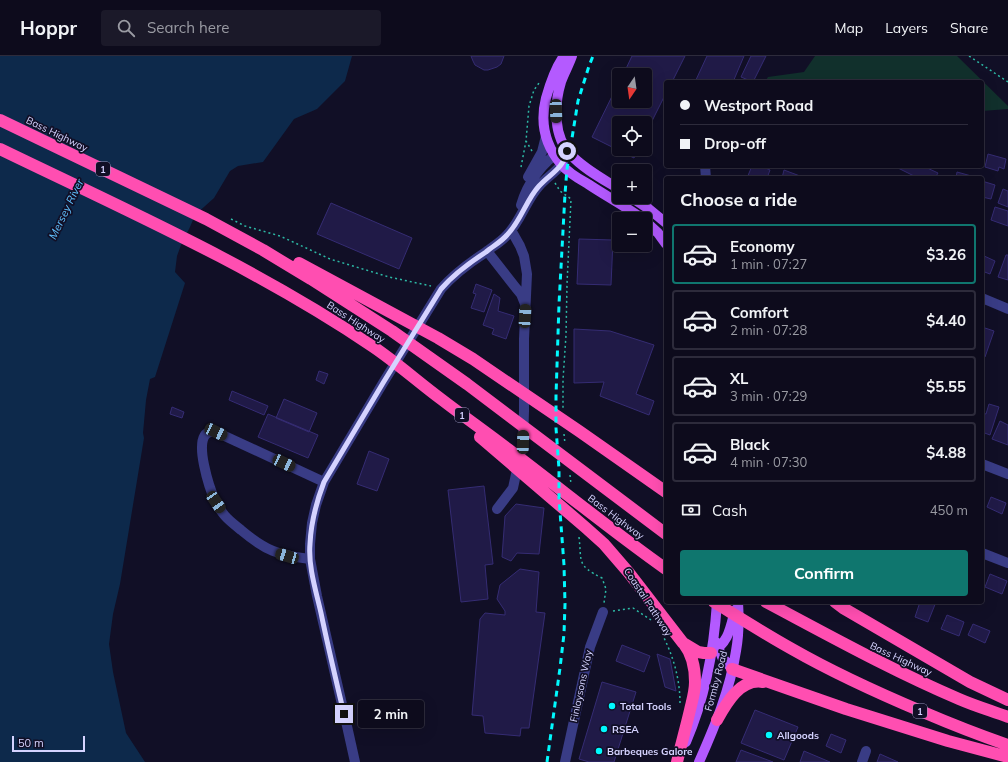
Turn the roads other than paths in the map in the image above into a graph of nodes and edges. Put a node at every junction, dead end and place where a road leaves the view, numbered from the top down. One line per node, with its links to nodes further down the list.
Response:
1 (564, 56): 4 (main road)
2 (572, 56): 6 (main road)
3 (0, 120): 13 (highway, Bass Highway / 1)
4 (546, 136): 7 (main road); 10 (street)
5 (0, 149): 22 (highway, Bass Highway / 1)
6 (566, 150): 7 (street); 8 (street); 9 (main road)
7 (555, 155): 8 (main road); 10 (street)
8 (562, 165): 12 (main road); 15 (street)
9 (612, 185)
10 (523, 198): 15 (street)
11 (642, 204): 14 (main road)
12 (631, 212)
13 (206, 219): 25 (highway); 30 (highway, Bass Highway / 1)
14 (664, 221)
15 (513, 227): 18 (street); 20 (street)
16 (652, 227): 17 (main road)
17 (664, 241)
18 (487, 251): 20 (street); 26 (street)
19 (984, 299): 21 (street)
20 (526, 308): 29 (street)
21 (1008, 309)
22 (508, 454): 34 (highway, Bass Highway / 1); 42 (highway)
23 (984, 465): 24 (street)
24 (1008, 474)
25 (646, 477): 27 (highway); 28 (highway)
26 (324, 482): 32 (street); 32 (street)
27 (664, 484)
28 (664, 490)
29 (498, 509)
30 (664, 532)
31 (984, 554): 33 (street)
32 (310, 559): 52 (street)
33 (1008, 563)
34 (664, 569)
35 (716, 604): 43 (main road, Formby Road)
36 (719, 604): 49 (highway, 1)
37 (736, 604): 43 (main road)
38 (737, 604): 44 (main road, Formby Road)
39 (770, 604): 47 (highway, Bass Highway)
40 (838, 604): 46 (highway)
41 (603, 612): 53 (street, Finlaysons Way)
42 (682, 643): 43 (highway); 54 (highway)
43 (714, 651): 44 (main road); 54 (main road, Formby Road)
44 (732, 669): 45 (highway); 48 (main road, Formby Road)
45 (774, 684): 48 (highway); 51 (highway)
46 (1008, 700)
47 (1008, 717)
48 (717, 720): 55 (main road, Formby Road)
49 (1008, 745)
50 (866, 751): 56 (street)
51 (1008, 757)
52 (354, 762)
53 (565, 762)
54 (677, 762)
55 (699, 762)
56 (862, 762)

